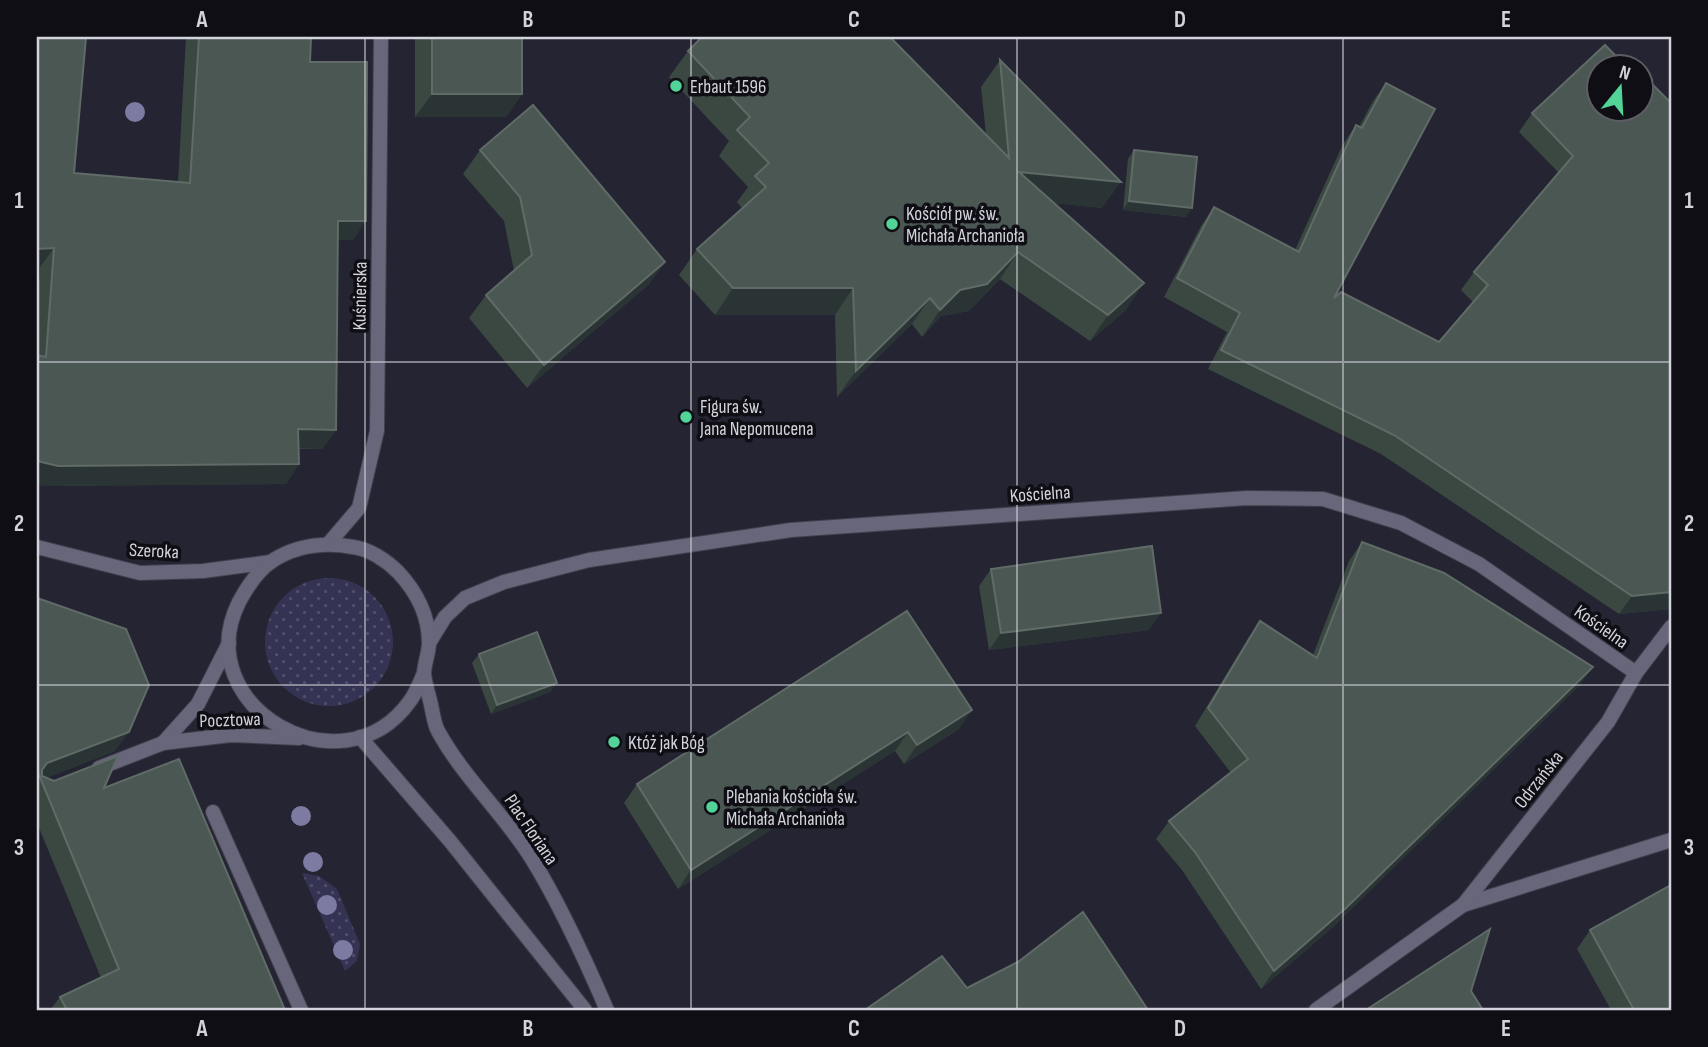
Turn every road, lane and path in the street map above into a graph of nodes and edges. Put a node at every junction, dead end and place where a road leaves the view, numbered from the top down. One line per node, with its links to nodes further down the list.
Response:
1 (381, 37): 2 (street, Kuśnierska)
2 (329, 543): 4 (street); 7 (street)
3 (37, 547): 4 (street, Szeroka)
4 (271, 562): 6 (street)
5 (1671, 627): 9 (street, Odrzańska)
6 (229, 643): 11 (street); 12 (street, Pocztowa)
7 (429, 643): 8 (street); 9 (street, Kościelna)
8 (424, 673): 10 (street); 19 (street, Plac Floriana)
9 (1636, 673): 16 (street, Odrzańska)
10 (360, 737): 11 (street); 18 (street)
11 (299, 738): 12 (street, Pocztowa)
12 (163, 743): 13 (street, Pocztowa)
13 (87, 773)
14 (213, 812): 17 (street)
15 (1671, 840): 16 (street, Odrzańska)
16 (1463, 905): 20 (street, Odrzańska)
17 (301, 1010)
18 (585, 1010)
19 (607, 1010)
20 (1316, 1010)

